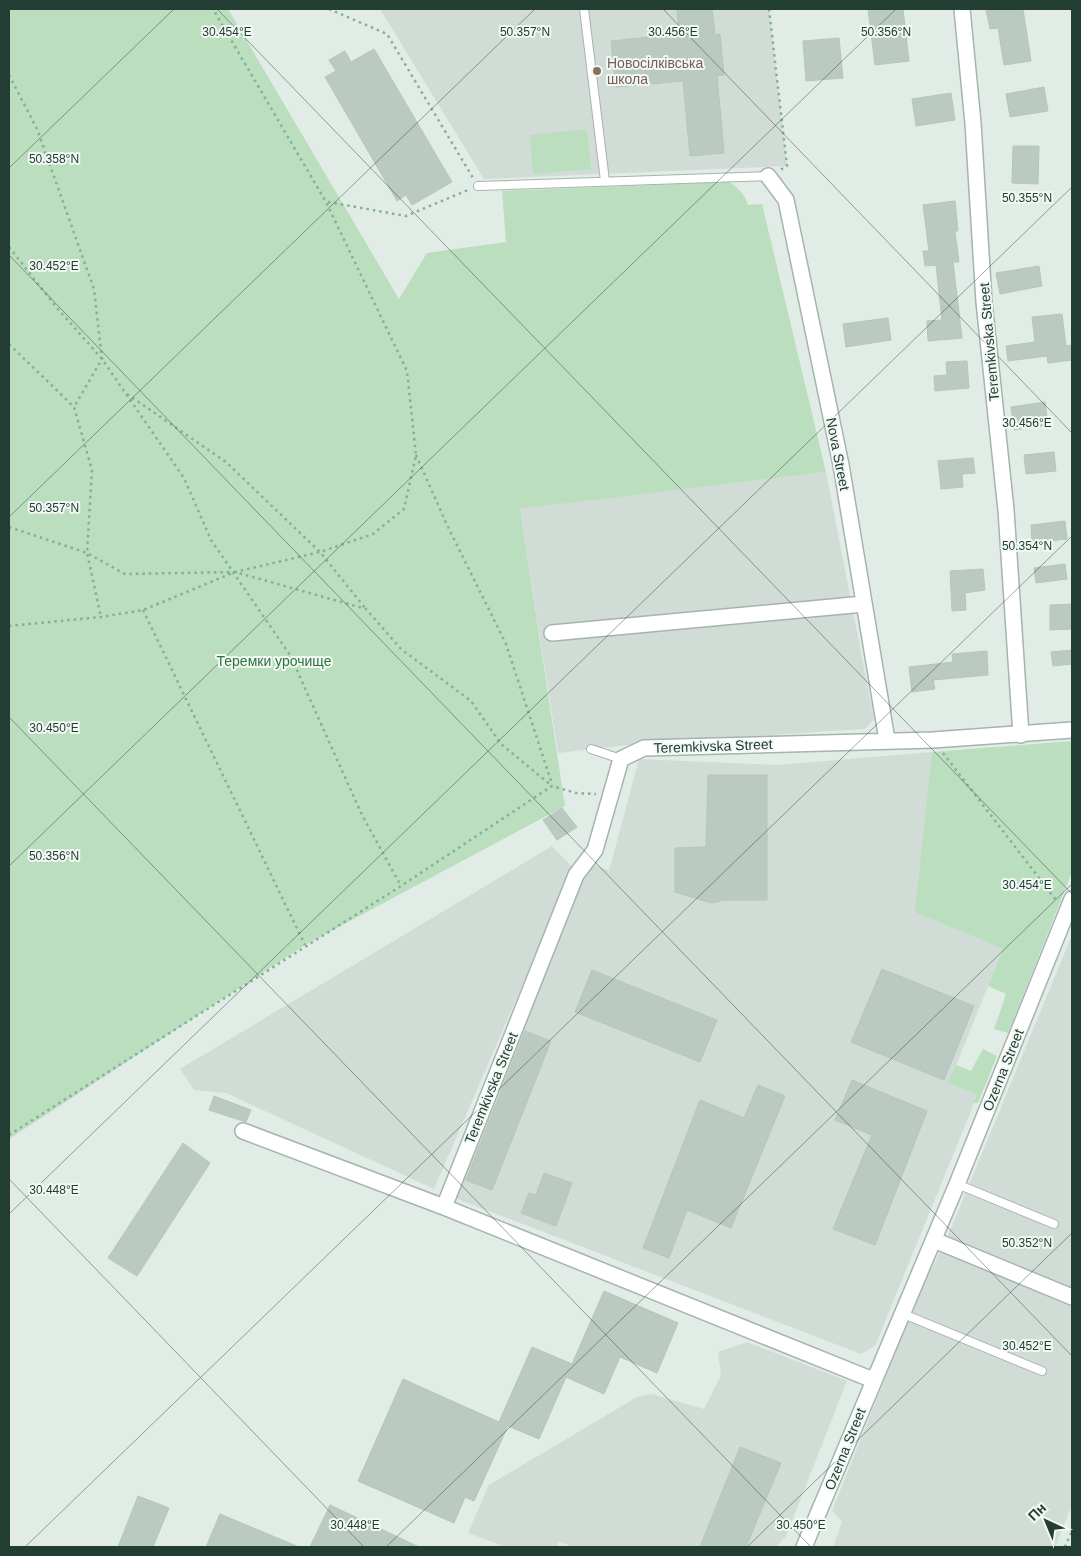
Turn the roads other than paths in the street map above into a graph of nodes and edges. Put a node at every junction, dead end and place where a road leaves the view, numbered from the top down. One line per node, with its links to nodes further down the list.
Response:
1 (584, 9): 4 (lane)
2 (962, 9): 9 (street, Teremkivska Street)
3 (768, 176): 4 (lane); 6 (street, Nova Street)
4 (604, 180): 5 (lane)
5 (478, 186)
6 (864, 604): 7 (street); 10 (street, Nova Street)
7 (552, 633)
8 (1072, 730): 9 (street, Teremkivska Street)
9 (1021, 735): 10 (street, Teremkivska Street)
10 (887, 740): 12 (street, Teremkivska Street)
11 (591, 749): 12 (lane)
12 (621, 759): 16 (street, Teremkivska Street)
13 (1070, 910): 15 (street, Ozerna Street)
14 (243, 1131): 16 (street)
15 (957, 1184): 17 (lane); 18 (street, Ozerna Street)
16 (444, 1207): 22 (street)
17 (1054, 1224)
18 (934, 1240): 19 (street); 20 (street, Ozerna Street)
19 (1072, 1297)
20 (901, 1313): 21 (lane); 22 (street, Ozerna Street)
21 (1042, 1371)
22 (873, 1380): 23 (street, Ozerna Street)
23 (804, 1547)

